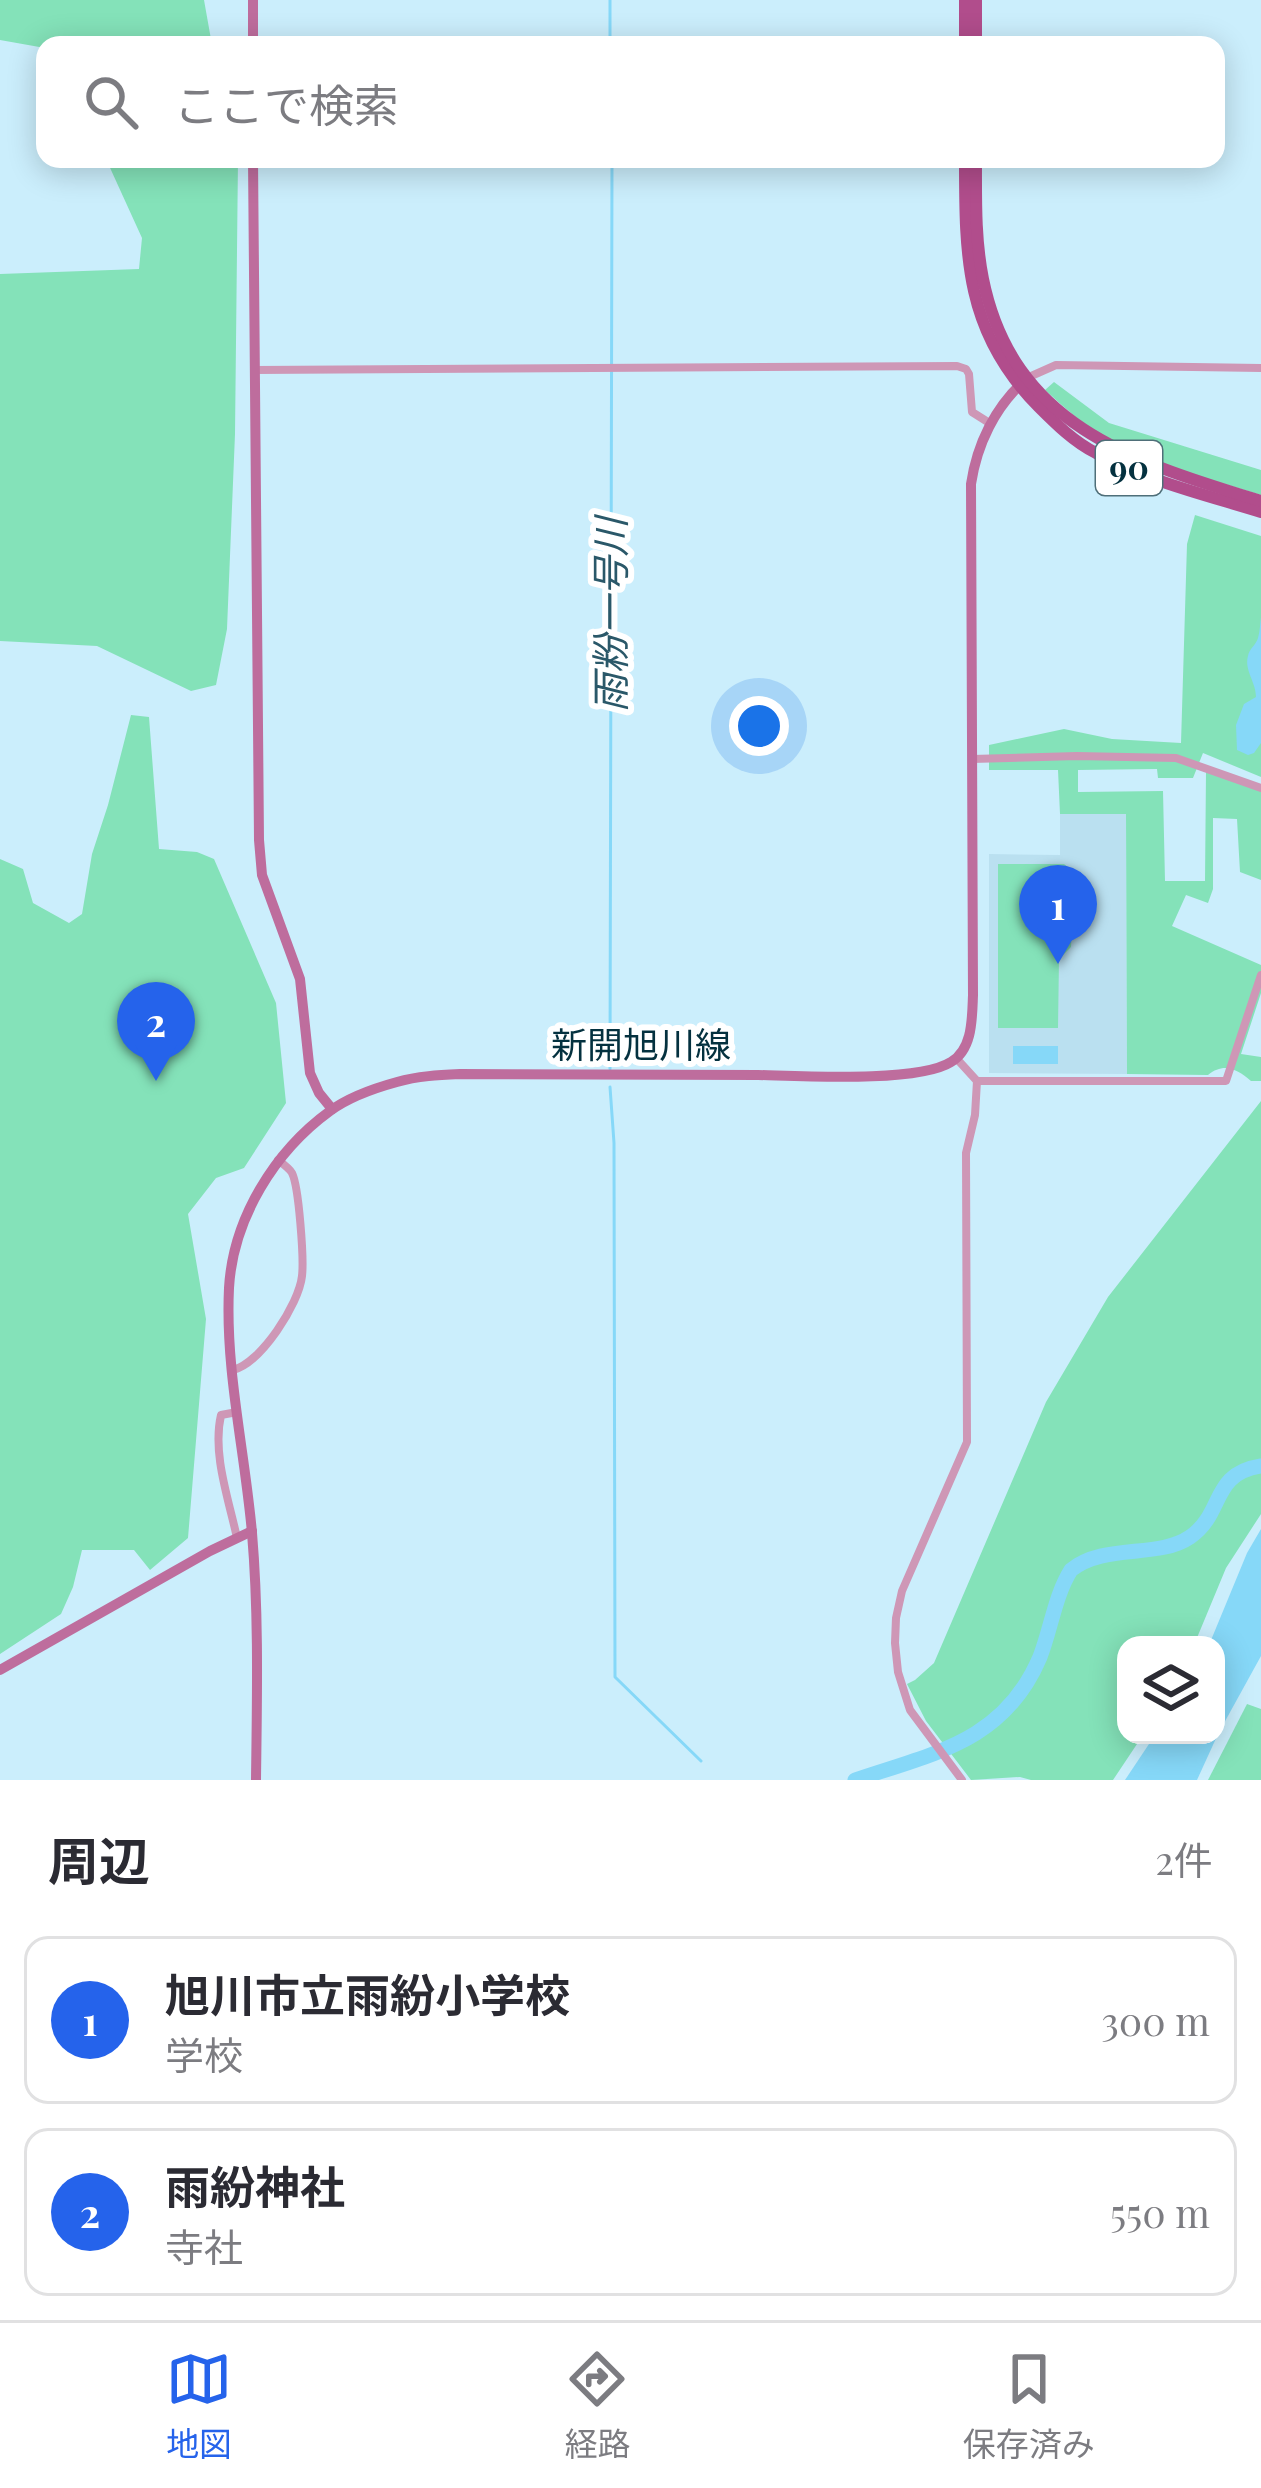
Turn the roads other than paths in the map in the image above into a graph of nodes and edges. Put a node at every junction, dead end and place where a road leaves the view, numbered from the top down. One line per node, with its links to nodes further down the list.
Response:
1 (253, 0): 4 (main road)
2 (964, 0): 5 (main road)
3 (976, 0): 6 (main road)
4 (253, 36)
5 (964, 36)
6 (976, 36)
7 (253, 168): 11 (main road)
8 (965, 168): 12 (main road, 90)
9 (976, 168): 12 (main road, 90)
10 (1261, 368): 12 (street)
11 (254, 370): 13 (street); 22 (main road)
12 (1023, 382): 13 (main road); 14 (main road, 90); 15 (main road, 90)
13 (991, 424): 16 (main road)
14 (1261, 501)
15 (1261, 512)
16 (972, 759): 17 (street); 20 (main road)
17 (1261, 788)
18 (1260, 980): 19 (street)
19 (1258, 994): 21 (street)
20 (957, 1059): 21 (street); 22 (main road, 新開旭川線)
21 (977, 1082): 29 (street)
22 (332, 1109): 23 (main road, 新開旭川線)
23 (278, 1160): 24 (main road, 新開旭川線); 24 (street)
24 (233, 1370): 25 (main road, 新開旭川線)
25 (238, 1412): 26 (main road, 新開旭川線); 27 (street)
26 (252, 1531): 27 (main road); 30 (main road, 新開旭川線)
27 (237, 1538): 28 (main road)
28 (0, 1670)
29 (961, 1779)
30 (256, 1780)

